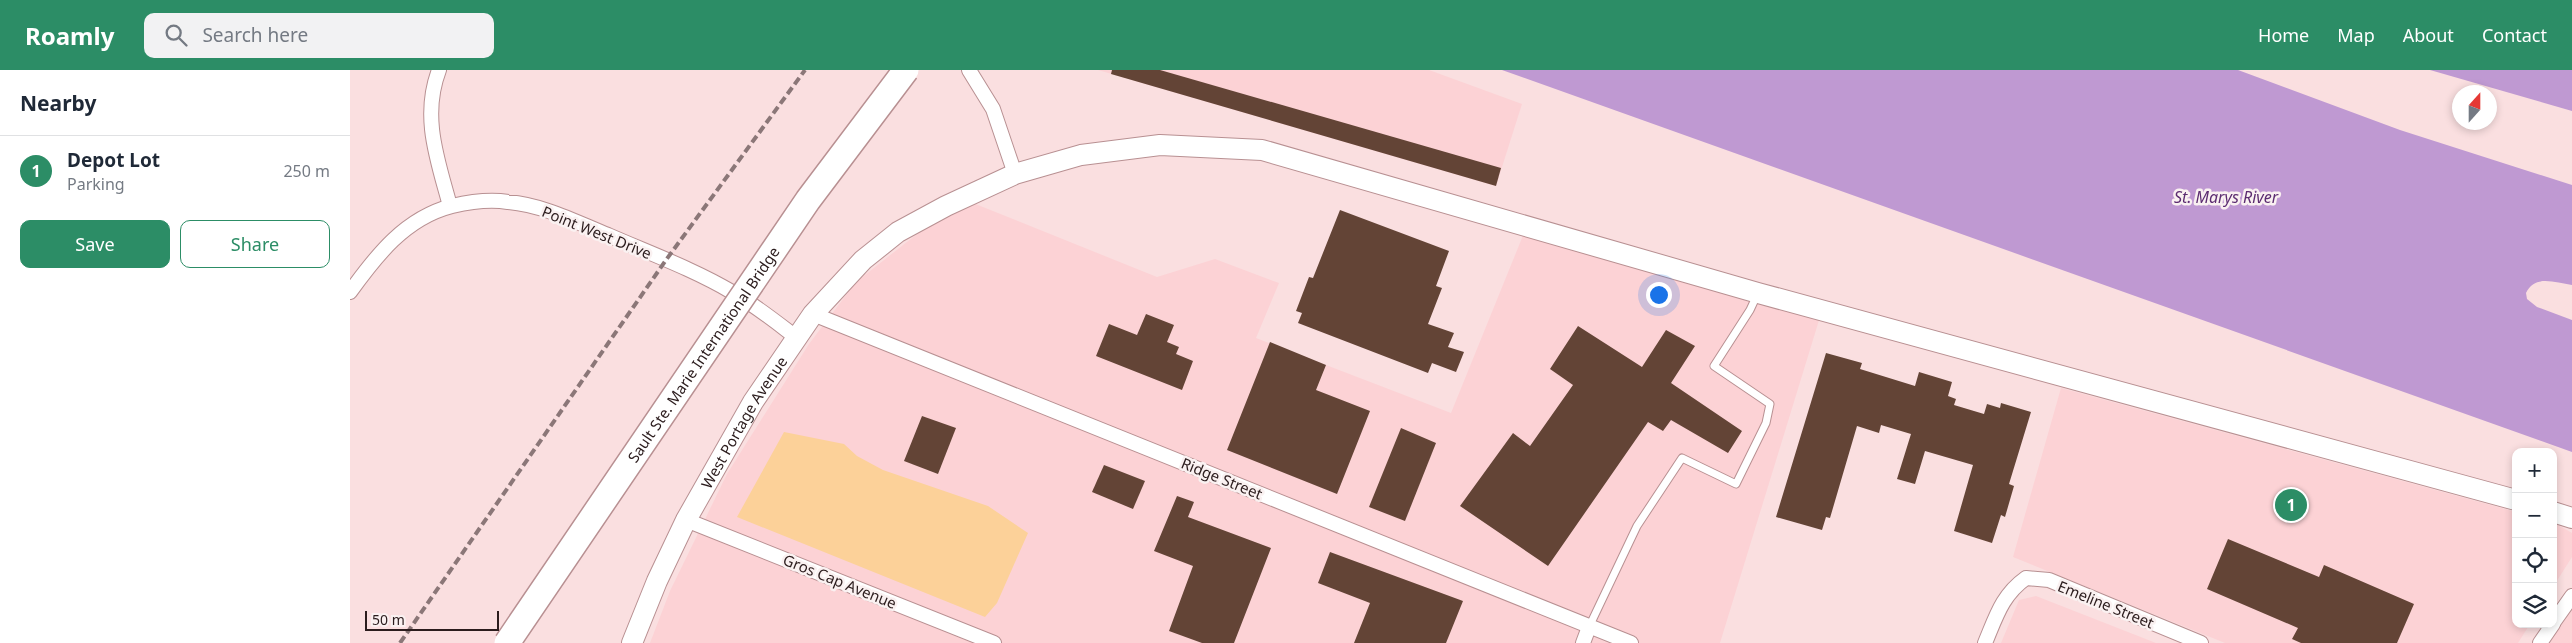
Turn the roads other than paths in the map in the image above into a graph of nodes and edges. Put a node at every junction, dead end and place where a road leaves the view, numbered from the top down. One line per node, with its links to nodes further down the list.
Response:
1 (439, 70): 5 (street)
2 (906, 70): 18 (highway, Sault Ste. Marie International Bridge, bridge)
3 (969, 70): 4 (street)
4 (1015, 174): 7 (street, West Portage Avenue); 8 (street, West Portage Avenue)
5 (450, 206): 6 (street, Point West Drive); 9 (street, Point West Drive)
6 (350, 292)
7 (1758, 293): 10 (street, West Portage Avenue); 16 (lane)
8 (813, 314): 9 (street, West Portage Avenue); 16 (street, Ridge Street)
9 (797, 338): 13 (street, West Portage Avenue)
10 (2512, 499)
11 (2557, 513): 12 (street)
12 (2572, 518)
13 (686, 520): 19 (street, West Portage Avenue); 20 (street, Gros Cap Avenue)
14 (2572, 596): 15 (street)
15 (2557, 618)
16 (1589, 627): 21 (street); 22 (street, Ridge Street)
17 (2550, 628): 25 (street)
18 (507, 643)
19 (632, 643)
20 (994, 643)
21 (1582, 643)
22 (1631, 643)
23 (1985, 643): 24 (street, Emeline Street)
24 (2202, 643)
25 (2540, 643)

